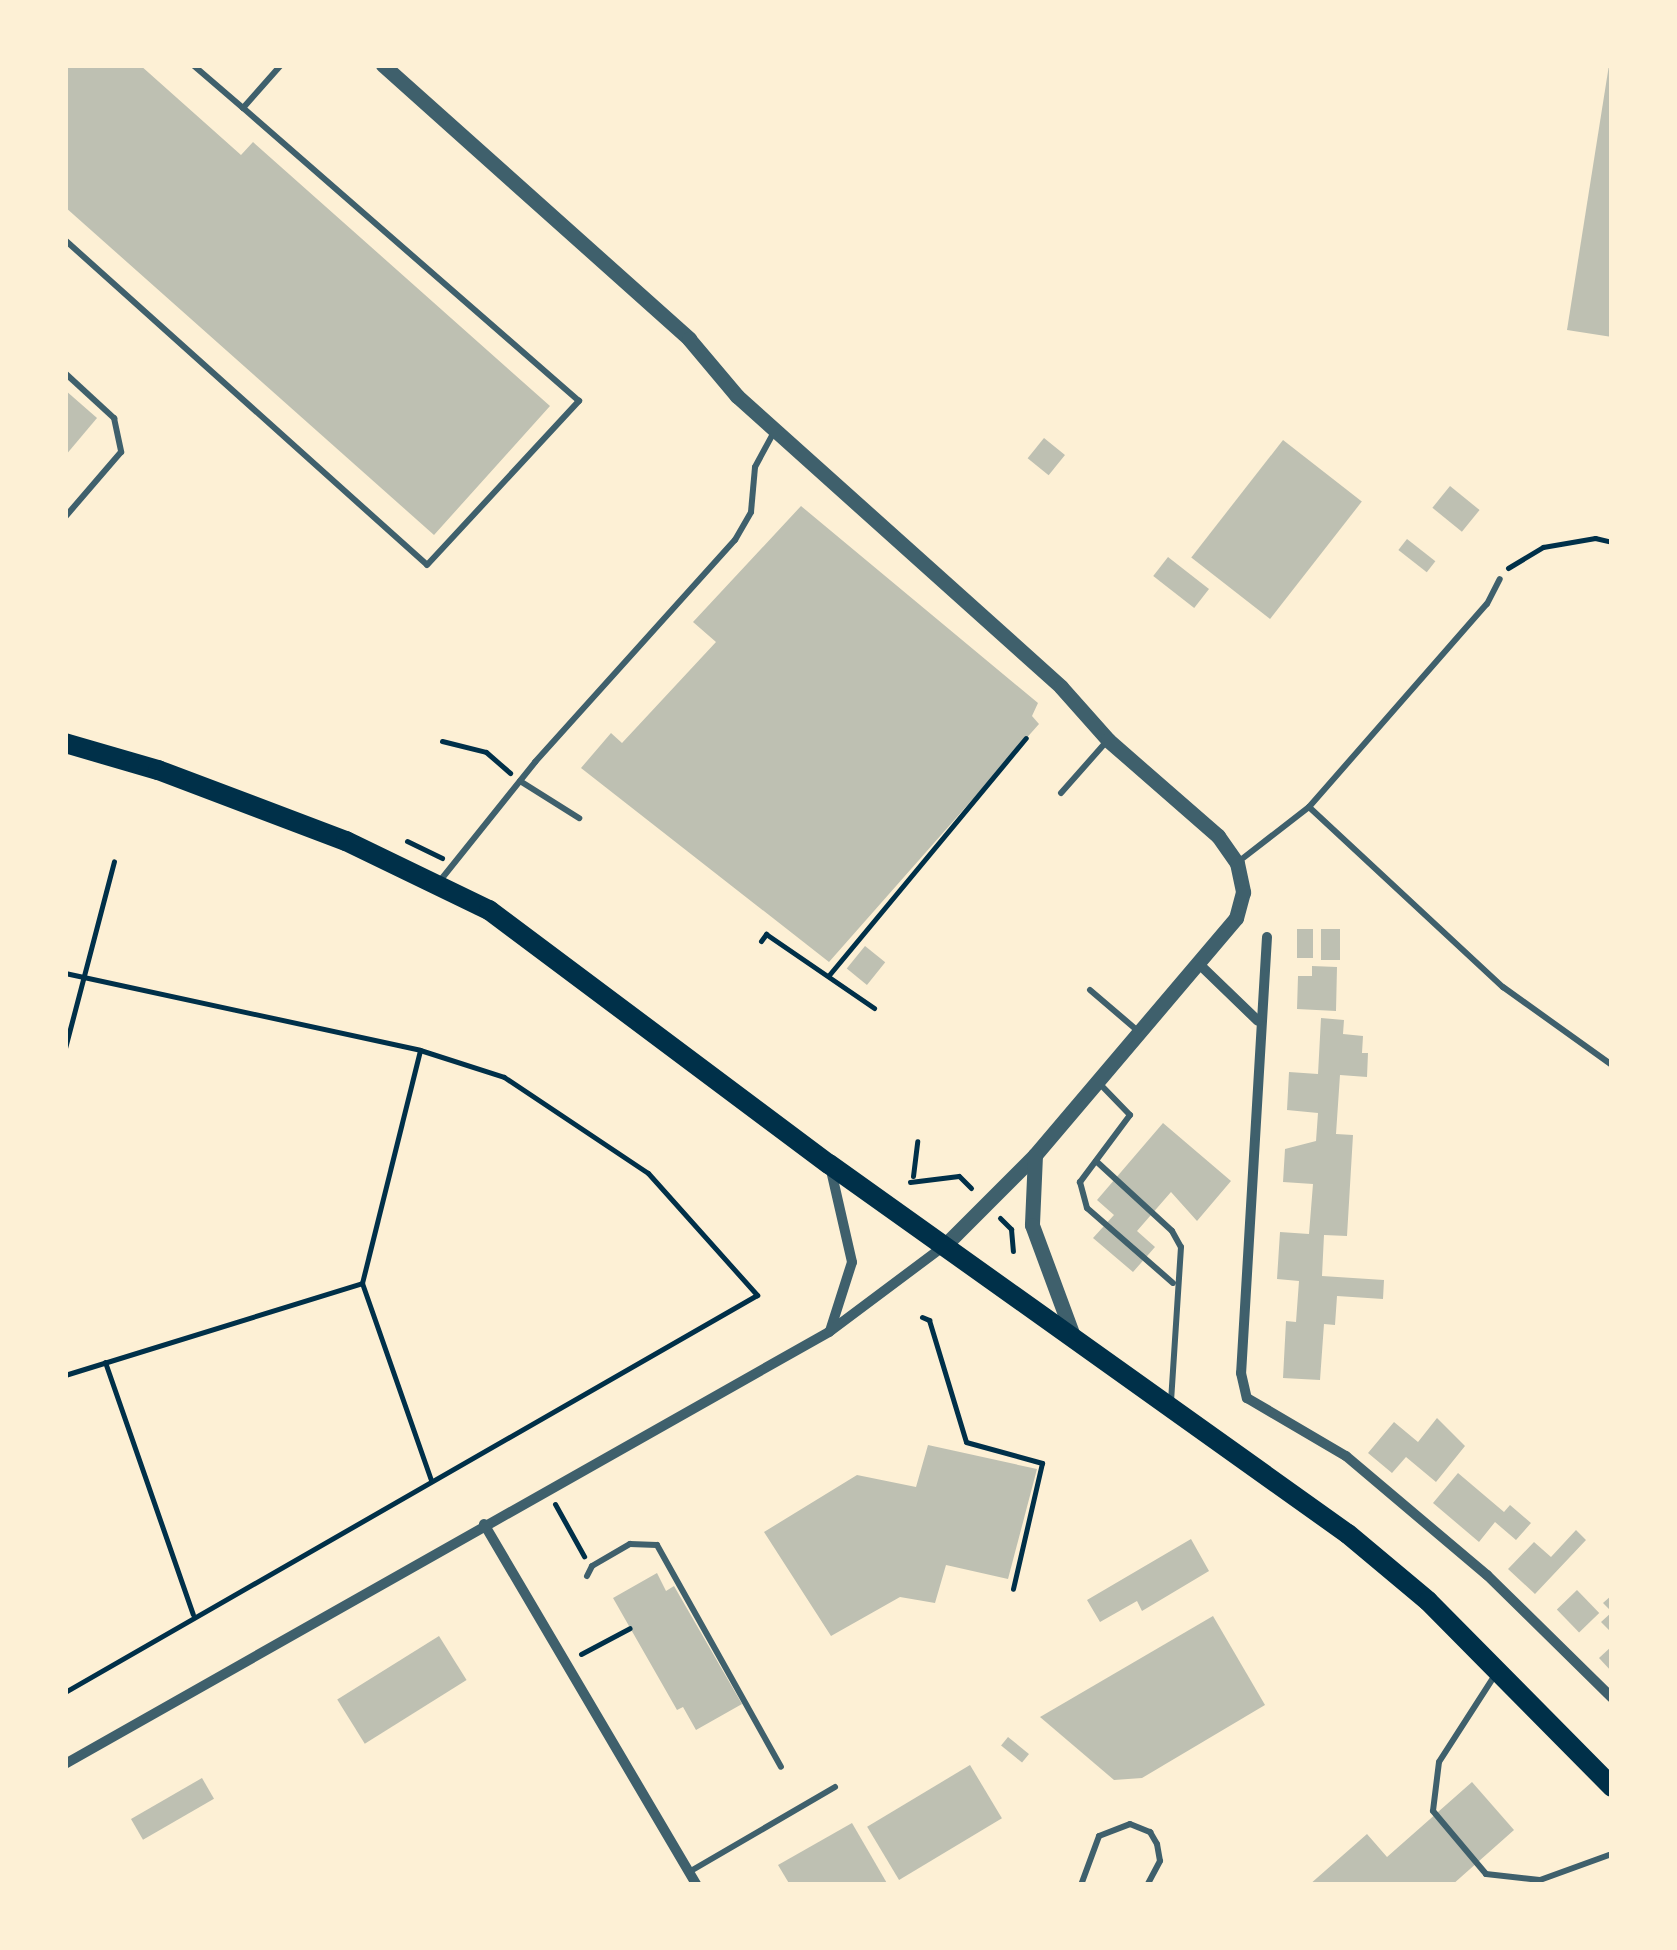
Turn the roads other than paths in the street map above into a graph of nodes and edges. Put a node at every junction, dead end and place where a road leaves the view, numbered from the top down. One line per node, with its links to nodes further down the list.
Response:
1 (193, 65): 4 (lane)
2 (281, 65): 4 (lane)
3 (383, 65): 7 (street)
4 (244, 108): 5 (lane)
5 (65, 240)
6 (65, 373): 8 (lane)
7 (776, 429): 10 (street); 12 (lane)
8 (65, 517)
9 (1500, 579): 14 (lane)
10 (1108, 740): 13 (lane); 16 (street)
11 (65, 743): 17 (main road)
12 (520, 782): 15 (lane); 17 (lane)
13 (1061, 793)
14 (1310, 807): 16 (lane); 23 (lane)
15 (579, 818)
16 (1236, 863): 19 (street)
17 (438, 882): 27 (main road)
18 (1267, 937): 21 (street)
19 (1198, 963): 21 (street); 22 (street)
20 (1090, 990): 22 (lane)
21 (1259, 1022): 36 (street)
22 (1138, 1032): 24 (street)
23 (1612, 1065)
24 (1098, 1082): 25 (street); 26 (lane)
25 (1035, 1154): 28 (street); 31 (street)
26 (1096, 1161): 29 (lane); 29 (lane)
27 (829, 1164): 28 (main road); 30 (street)
28 (944, 1246): 30 (street); 31 (main road)
29 (1174, 1284): 32 (lane)
30 (829, 1332): 33 (street)
31 (1074, 1340): 32 (main road)
32 (1171, 1408): 35 (main road)
33 (484, 1524): 37 (street); 42 (street)
34 (587, 1576): 38 (lane)
35 (1499, 1670): 40 (main road); 41 (lane)
36 (1612, 1698)
37 (65, 1764)
38 (781, 1767)
39 (835, 1786): 42 (lane)
40 (1612, 1787)
41 (1612, 1854)
42 (689, 1872): 43 (street)
43 (697, 1885)
44 (1082, 1885): 45 (lane)
45 (1147, 1885)

